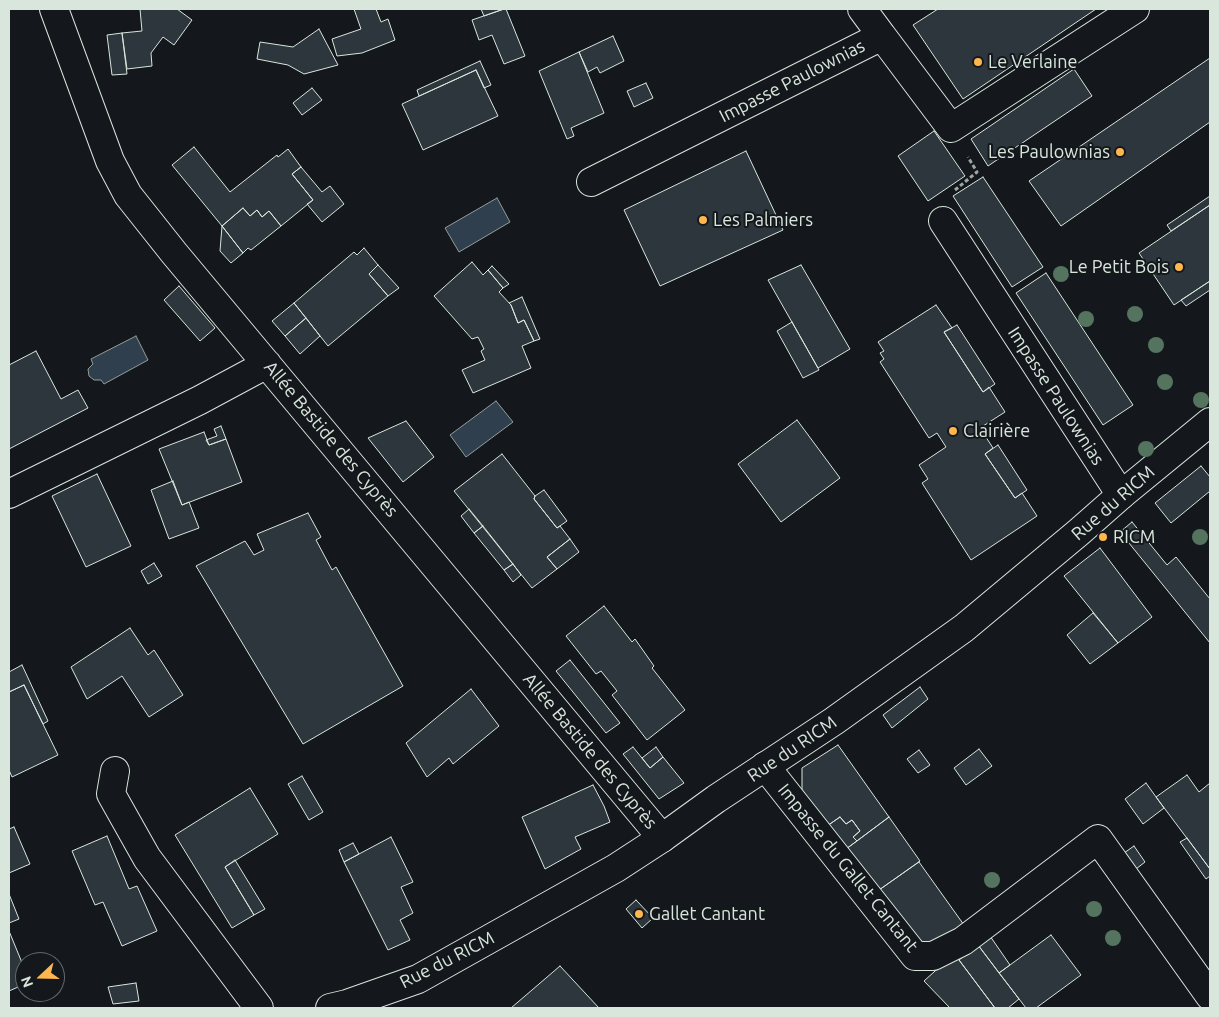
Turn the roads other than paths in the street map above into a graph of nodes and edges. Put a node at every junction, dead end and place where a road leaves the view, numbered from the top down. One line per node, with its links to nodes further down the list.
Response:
1 (54, 9): 7 (street, Allée Bastide des Cyprès)
2 (862, 9): 4 (street)
3 (1136, 9): 4 (street, Impasse Paulownias)
4 (882, 36): 5 (street, Impasse Paulownias)
5 (591, 182)
6 (943, 221): 10 (street, Impasse Paulownias)
7 (268, 364): 9 (street); 13 (street, Allée Bastide des Cyprès)
8 (1210, 422): 10 (street, Rue du RICM)
9 (9, 494)
10 (1121, 495): 11 (street, Rue du RICM)
11 (765, 766): 13 (street, Rue du RICM); 14 (street, Impasse du Gallet Cantant)
12 (115, 771): 15 (street)
13 (662, 838): 16 (street, Rue du RICM)
14 (1210, 996)
15 (259, 1008)
16 (330, 1008)

